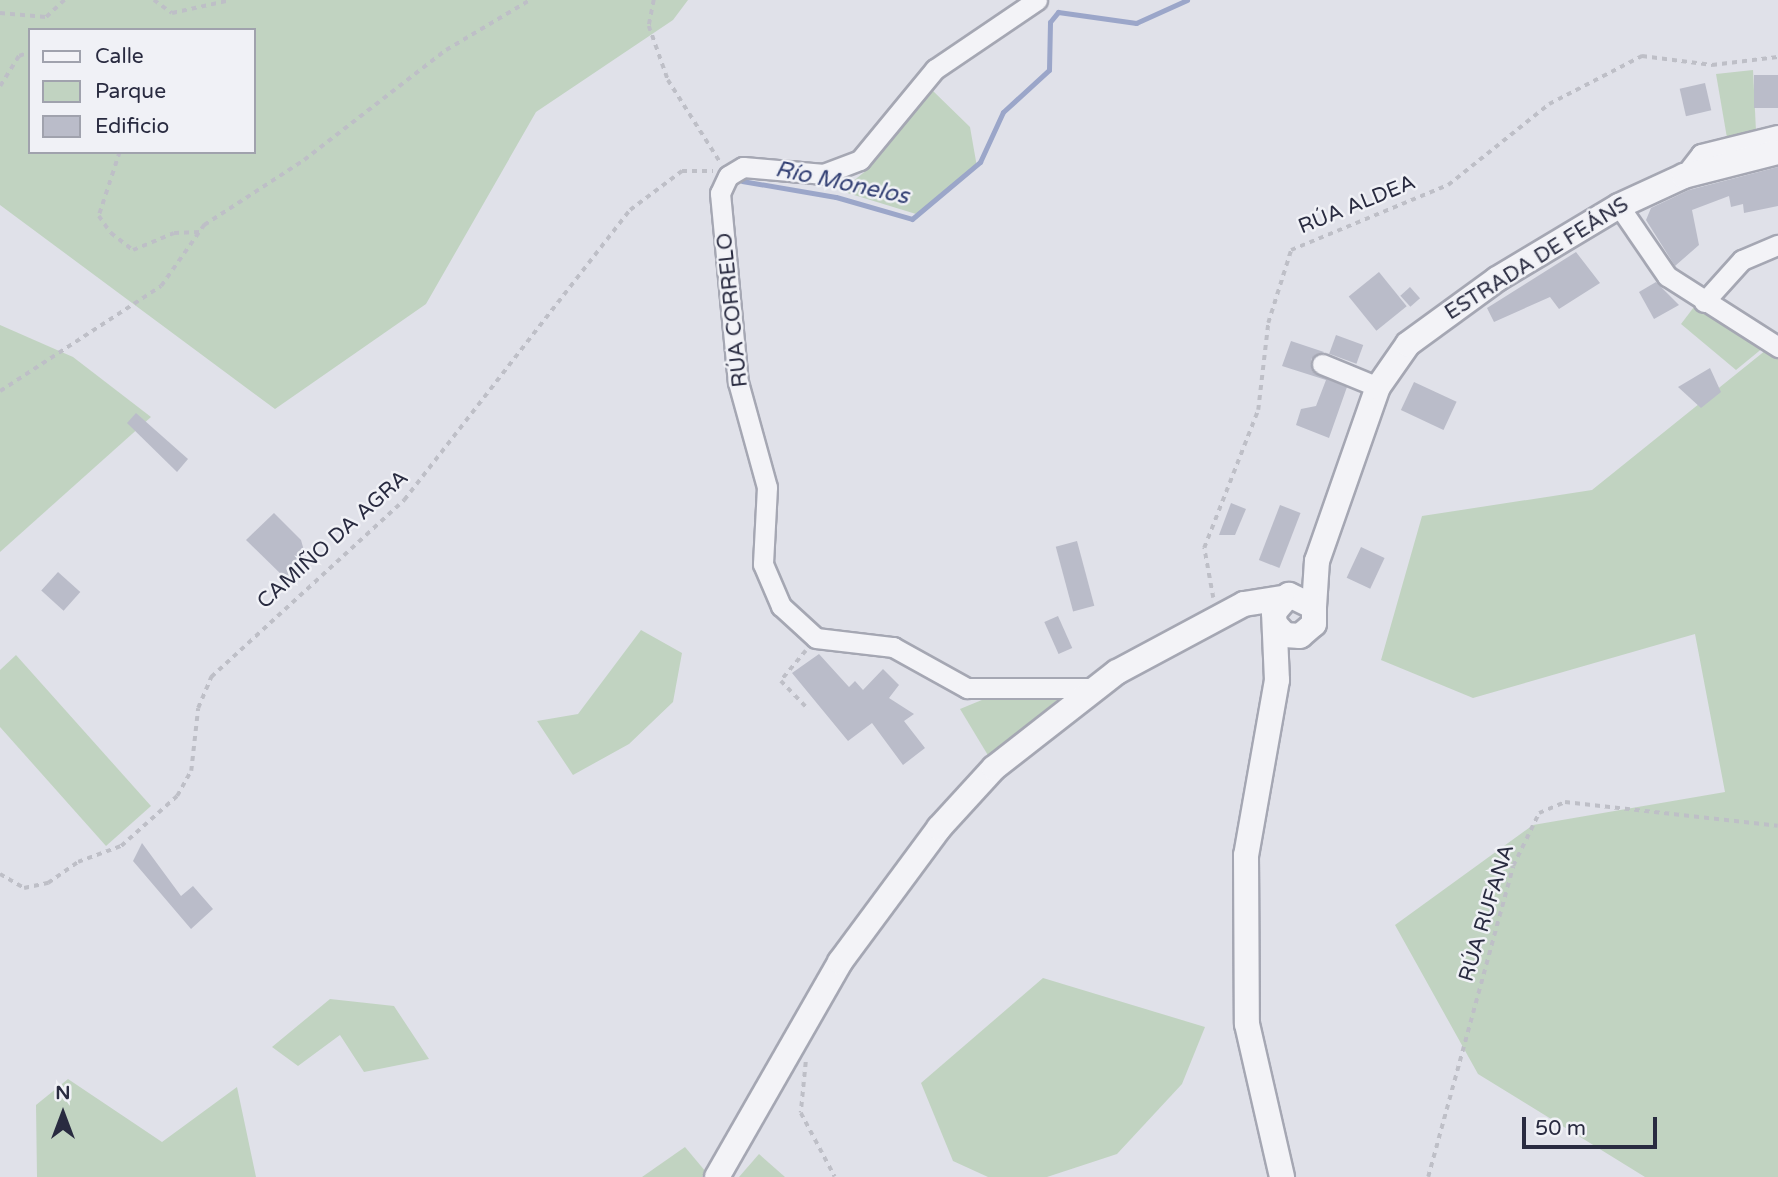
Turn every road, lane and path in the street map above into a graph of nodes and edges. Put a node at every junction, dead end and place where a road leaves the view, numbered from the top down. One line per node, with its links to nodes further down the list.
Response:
1 (64, 0): 7 (path)
2 (154, 0): 3 (path)
3 (231, 0)
4 (530, 0): 17 (path)
5 (654, 0): 14 (path)
6 (1037, 0): 14 (street)
7 (0, 13)
8 (28, 53): 10 (path)
9 (1778, 57): 27 (path, RÚA ALDEA)
10 (0, 86)
11 (1778, 135): 15 (street)
12 (1778, 152): 15 (street, ESTRADA DE FEÁNS)
13 (119, 154): 17 (path)
14 (728, 176): 29 (street, RÚA CORRELO); 34 (path, CAMIÑO DA AGRA)
15 (1684, 176): 16 (street, ESTRADA DE FEÁNS)
16 (1619, 206): 19 (street); 22 (street, ESTRADA DE FEÁNS)
17 (200, 232): 23 (path)
18 (1778, 245): 19 (street)
19 (1704, 302): 20 (street)
20 (1777, 345)
21 (1322, 364): 22 (street)
22 (1378, 387): 24 (street, ESTRADA DE FEÁNS)
23 (0, 391)
24 (1317, 561): 25 (street, ESTRADA DE FEÁNS); 26 (street, ESTRADA DE FEÁNS)
25 (1314, 607): 26 (street); 28 (street, ESTRADA DE FEÁNS)
26 (1280, 609): 27 (street); 28 (street); 30 (street, ESTRADA DE FEÁNS)
27 (1217, 619): 31 (street)
28 (1307, 633): 30 (street, ESTRADA DE FEÁNS)
29 (816, 638): 31 (street); 32 (path)
30 (1278, 680): 38 (street, ESTRADA DE FEÁNS)
31 (1095, 688): 35 (street)
32 (809, 710)
33 (1778, 826): 39 (path, RÚA RUFANA)
34 (0, 874)
35 (801, 1026): 36 (street); 37 (path)
36 (717, 1177)
37 (835, 1177)
38 (1282, 1177)
39 (1429, 1177)

